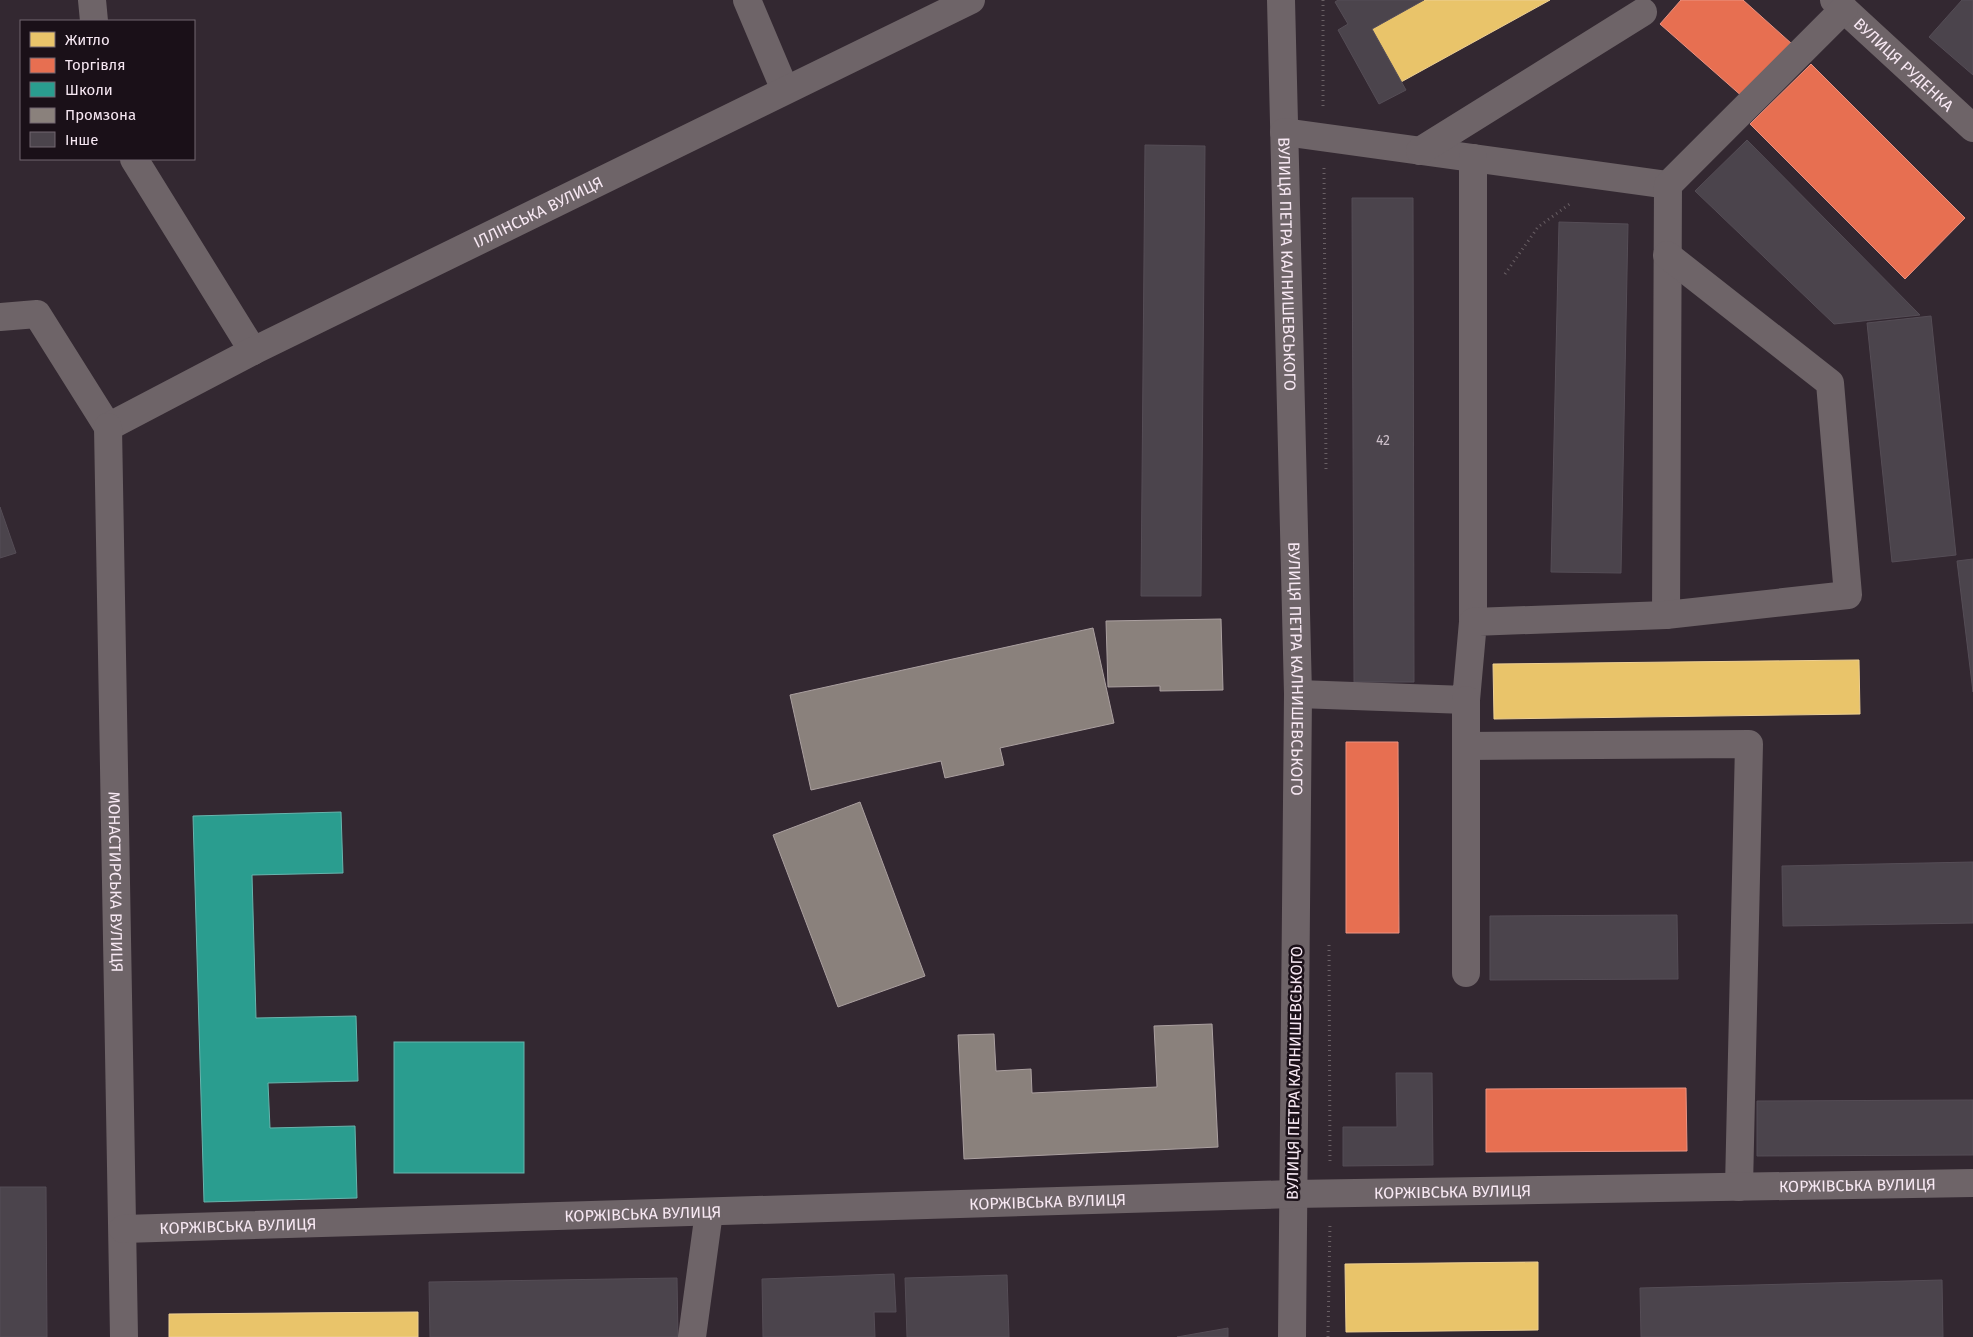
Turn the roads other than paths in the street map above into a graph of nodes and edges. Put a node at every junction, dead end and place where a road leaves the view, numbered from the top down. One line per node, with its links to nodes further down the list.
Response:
1 (92, 0): 7 (street)
2 (747, 0): 8 (street)
3 (970, 0): 8 (street, ІЛЛІНСЬКА ВУЛИЦЯ)
4 (1281, 0): 10 (street, ВУЛИЦЯ ПЕТРА КАЛНИШЕВСЬКОГО)
5 (1839, 5): 9 (street, ВУЛИЦЯ РУДЕНКА); 14 (street)
6 (1643, 12): 11 (street)
7 (94, 20)
8 (785, 90): 17 (street, ІЛЛІНСЬКА ВУЛИЦЯ)
9 (1973, 128)
10 (1284, 132): 11 (street); 21 (street, ВУЛИЦЯ ПЕТРА КАЛНИШЕВСЬКОГО)
11 (1420, 151): 12 (street)
12 (1473, 158): 14 (street); 20 (street)
13 (135, 160): 17 (street)
14 (1668, 185): 15 (street)
15 (1667, 255): 19 (street); 19 (street)
16 (0, 317): 18 (street)
17 (253, 351): 18 (street, ІЛЛІНСЬКА ВУЛИЦЯ)
18 (108, 427): 29 (street, МОНАСТИРСЬКА ВУЛИЦЯ)
19 (1666, 615): 20 (street)
20 (1473, 622): 22 (street)
21 (1298, 694): 22 (street); 27 (street, ВУЛИЦЯ ПЕТРА КАЛНИШЕВСЬКОГО)
22 (1466, 700): 23 (street)
23 (1466, 746): 24 (street); 26 (street)
24 (1466, 973)
25 (1973, 1183): 26 (street, КОРЖІВСЬКА ВУЛИЦЯ)
26 (1739, 1187): 27 (street, КОРЖІВСЬКА ВУЛИЦЯ)
27 (1293, 1194): 28 (street, КОРЖІВСЬКА ВУЛИЦЯ); 32 (street, ВУЛИЦЯ ПЕТРА КАЛНИШЕВСЬКОГО)
28 (709, 1212): 29 (street, КОРЖІВСЬКА ВУЛИЦЯ); 31 (street)
29 (123, 1229): 30 (street, МОНАСТИРСЬКА ВУЛИЦЯ)
30 (124, 1337)
31 (692, 1337)
32 (1292, 1337)

